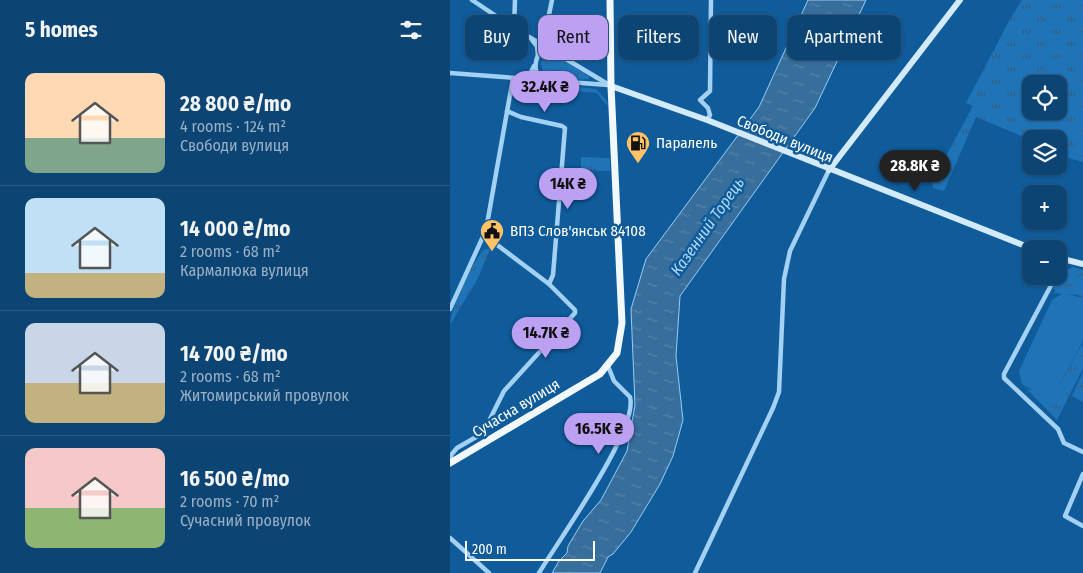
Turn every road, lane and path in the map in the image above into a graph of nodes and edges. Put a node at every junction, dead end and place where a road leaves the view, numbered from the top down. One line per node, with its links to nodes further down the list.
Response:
1 (472, 0): 7 (street)
2 (514, 0): 8 (street)
3 (552, 0): 9 (street)
4 (610, 0): 20 (main road, Сучасна вулиця)
5 (711, 0): 22 (street)
6 (960, 0): 23 (main road)
7 (494, 15)
8 (514, 15)
9 (549, 15)
10 (528, 36): 11 (street)
11 (532, 38): 12 (street); 13 (street)
12 (538, 42)
13 (538, 55): 15 (street)
14 (569, 60): 20 (street)
15 (535, 66): 18 (street); 19 (street)
16 (450, 73): 17 (street)
17 (513, 78): 18 (street); 21 (street)
18 (522, 79): 19 (street)
19 (545, 81): 20 (street)
20 (611, 86): 22 (main road, Свободи вулиця); 31 (main road, Сучасна вулиця)
21 (508, 111): 24 (street); 28 (street)
22 (707, 120): 23 (main road, Свободи вулиця)
23 (828, 170): 25 (main road, Свободи вулиця); 39 (street)
24 (484, 235): 28 (street); 30 (street)
25 (1022, 245)
26 (1067, 260): 27 (main road)
27 (1083, 264)
28 (549, 284): 33 (street)
29 (1051, 285): 32 (street)
30 (450, 309)
31 (608, 366): 33 (main road, Сучасна вулиця); 38 (street)
32 (1083, 452)
33 (450, 462)
34 (1083, 474): 35 (street)
35 (1083, 526)
36 (450, 538): 37 (street)
37 (490, 573)
38 (539, 573)
39 (695, 573)

